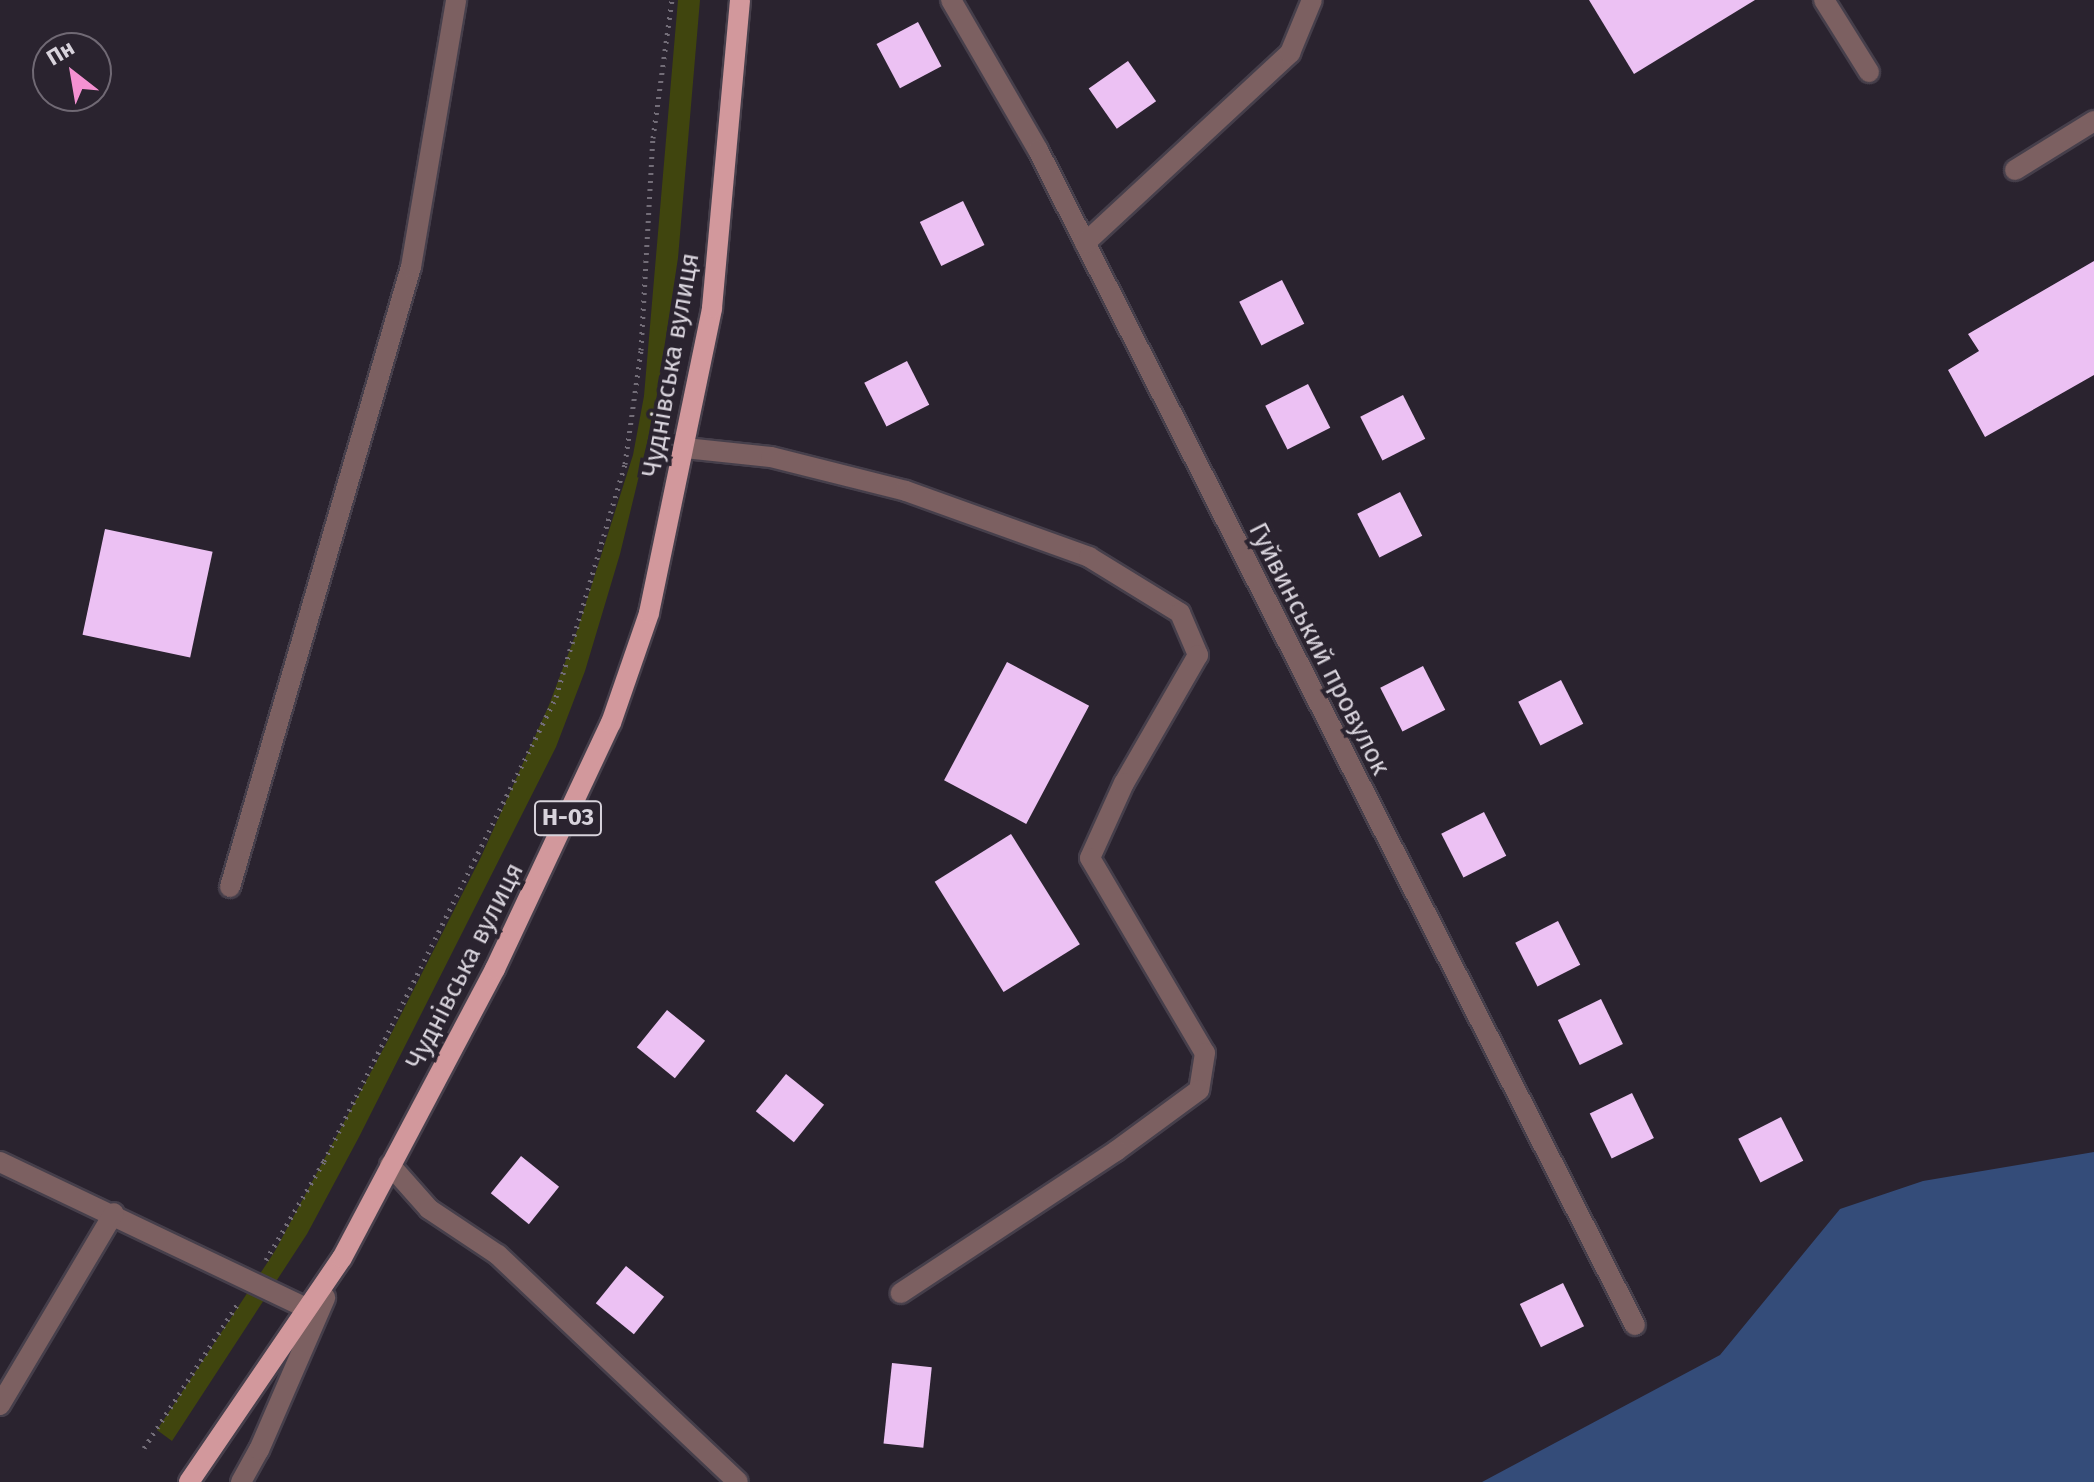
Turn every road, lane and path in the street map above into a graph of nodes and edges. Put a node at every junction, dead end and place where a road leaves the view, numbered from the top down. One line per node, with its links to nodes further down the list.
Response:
1 (456, 0): 12 (street)
2 (672, 0): 17 (path)
3 (740, 0): 11 (main road, Чуднівська вулиця / Н-03)
4 (951, 0): 10 (street, Гуйвинський провулок)
5 (1312, 0): 10 (street)
6 (1824, 0): 7 (street)
7 (1869, 72)
8 (2094, 121): 9 (street)
9 (2015, 170)
10 (1085, 243): 21 (street, Гуйвинський провулок)
11 (685, 448): 14 (main road, Чуднівська вулиця / Н-03); 18 (street)
12 (230, 887)
13 (0, 1162): 15 (street)
14 (390, 1165): 16 (main road, Чуднівська вулиця / Н-03); 26 (street)
15 (114, 1213): 20 (street); 22 (street)
16 (342, 1258): 20 (main road, Чуднівська вулиця / Н-03); 25 (street)
17 (263, 1264)
18 (901, 1293)
19 (240, 1302): 23 (path)
20 (308, 1309): 24 (main road, Чуднівська вулиця / Н-03)
21 (1635, 1325)
22 (0, 1405)
23 (144, 1448)
24 (189, 1482)
25 (241, 1482)
26 (738, 1482)

